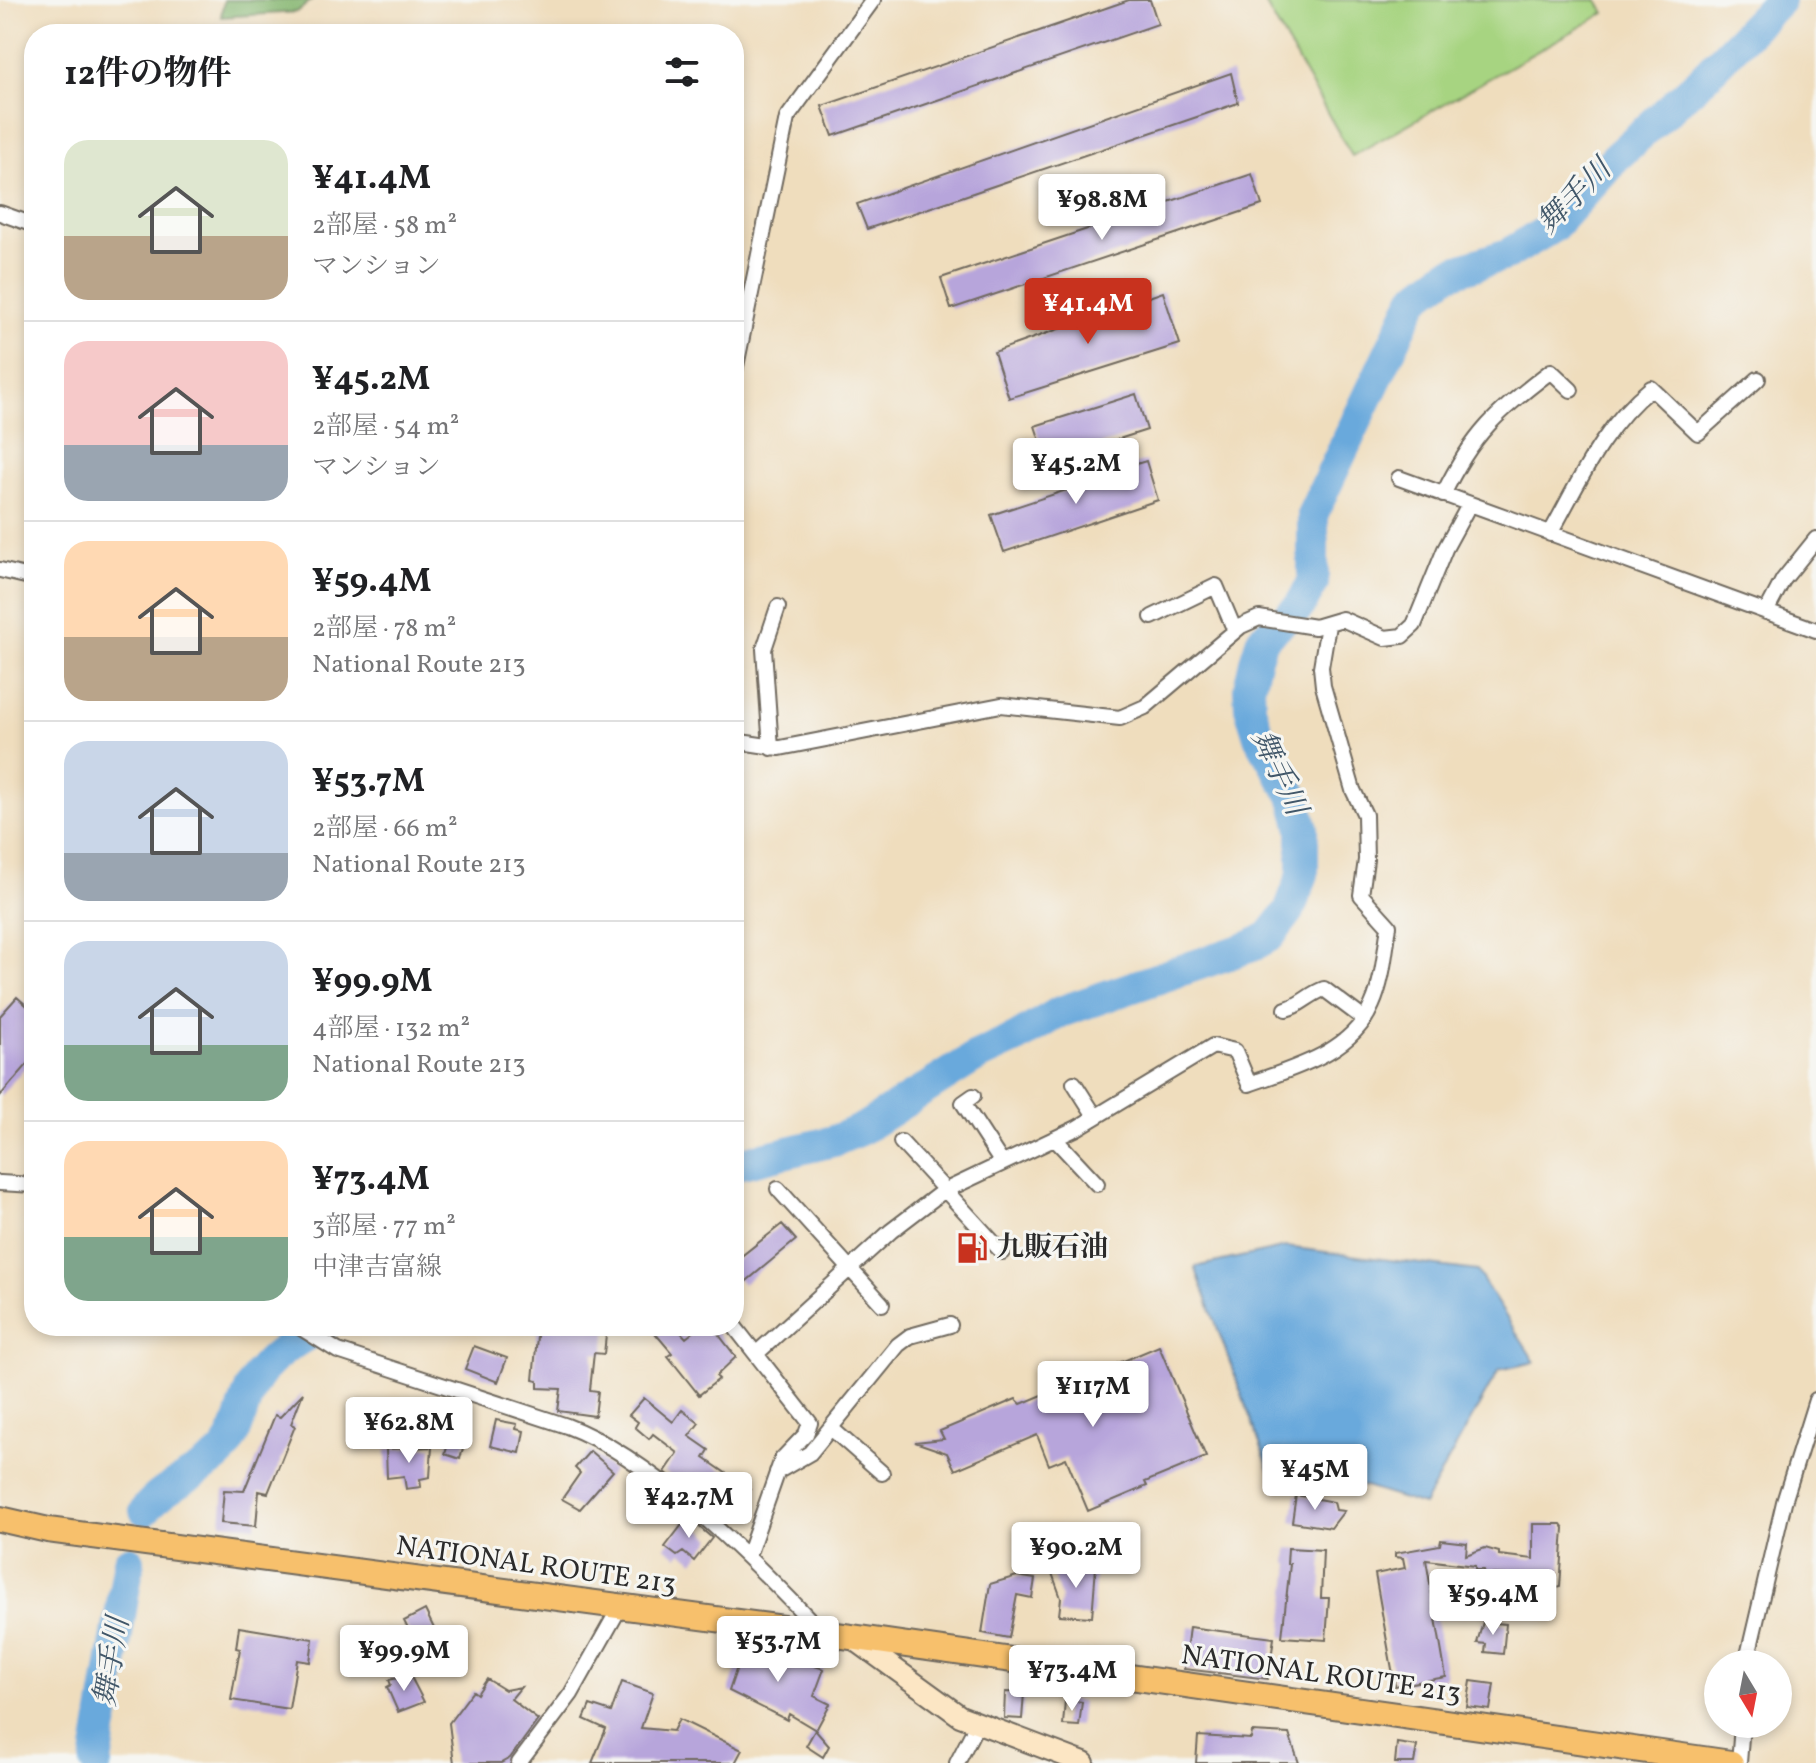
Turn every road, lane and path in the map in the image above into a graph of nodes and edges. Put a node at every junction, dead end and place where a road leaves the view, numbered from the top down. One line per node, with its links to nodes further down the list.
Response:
1 (873, 0): 4 (street)
2 (0, 213): 3 (street)
3 (24, 221)
4 (744, 295)
5 (1758, 379): 10 (street)
6 (1571, 390): 8 (street)
7 (1399, 478): 8 (street)
8 (1443, 495): 9 (street)
9 (1469, 505): 10 (street); 17 (street)
10 (1550, 534): 15 (street)
11 (1816, 539): 15 (street)
12 (0, 570): 13 (street)
13 (24, 576)
14 (778, 607): 21 (street)
15 (1766, 612): 18 (street)
16 (1152, 617): 19 (street)
17 (1328, 625): 19 (street); 23 (street)
18 (1816, 630)
19 (1235, 631): 21 (street)
20 (744, 743): 21 (street)
21 (771, 748)
22 (1286, 1009): 23 (street)
23 (1364, 1019): 26 (street)
24 (1074, 1083): 26 (street)
25 (973, 1096): 29 (street)
26 (1095, 1116): 27 (street)
27 (1055, 1139): 29 (street); 32 (street)
28 (901, 1142): 34 (street)
29 (1002, 1163): 34 (street)
30 (0, 1183): 31 (street)
31 (24, 1184)
32 (1097, 1184)
33 (778, 1189): 36 (street)
34 (945, 1190): 35 (street); 36 (street)
35 (1002, 1252)
36 (849, 1267): 37 (street); 41 (street)
37 (882, 1304)
38 (950, 1325): 43 (street)
39 (314, 1336): 47 (street)
40 (742, 1336): 41 (street)
41 (756, 1354): 44 (street)
42 (1816, 1400): 51 (street)
43 (832, 1429): 44 (street); 45 (street)
44 (777, 1472): 47 (street)
45 (882, 1473)
46 (0, 1519): 48 (highway, NATIONAL ROUTE 213)
47 (748, 1556): 49 (street)
48 (620, 1607): 49 (highway, NATIONAL ROUTE 213); 54 (street)
49 (813, 1632): 50 (highway, NATIONAL ROUTE 213)
50 (851, 1637): 52 (main road); 57 (highway, NATIONAL ROUTE 213)
51 (1749, 1650)
52 (977, 1724): 55 (street); 56 (main road)
53 (1741, 1738): 58 (street)
54 (519, 1763)
55 (957, 1763)
56 (1084, 1763)
57 (1731, 1763)
58 (1739, 1763)

